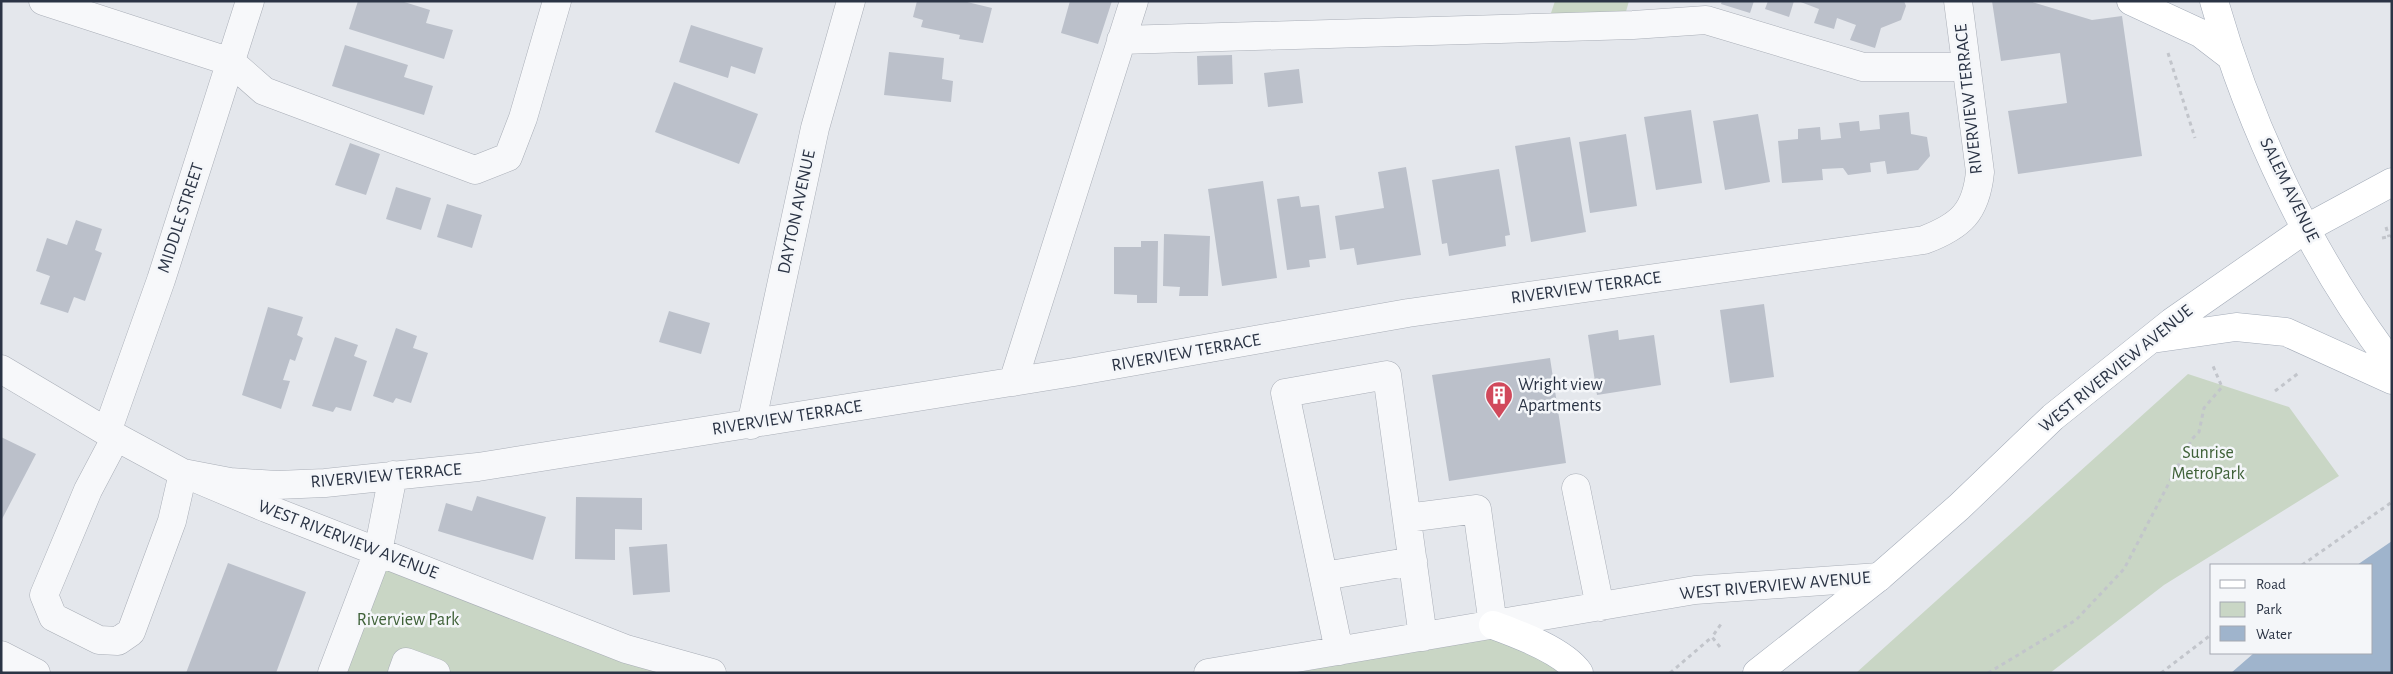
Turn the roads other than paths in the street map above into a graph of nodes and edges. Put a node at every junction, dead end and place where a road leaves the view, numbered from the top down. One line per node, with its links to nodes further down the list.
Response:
1 (43, 1): 12 (street)
2 (250, 1): 12 (street, MIDDLE STREET)
3 (557, 1): 12 (street)
4 (851, 1): 21 (street, DAYTON AVENUE)
5 (1134, 1): 10 (street)
6 (1958, 1): 13 (street, RIVERVIEW TERRACE)
7 (2214, 1): 11 (main road, SALEM AVENUE)
8 (2143, 6): 11 (main road)
9 (1637, 13): 10 (street); 13 (street)
10 (1122, 40): 20 (street)
11 (2230, 56): 15 (main road, SALEM AVENUE)
12 (231, 62): 22 (street, MIDDLE STREET)
13 (1966, 67): 20 (street, RIVERVIEW TERRACE)
14 (2392, 182): 15 (main road, WEST RIVERVIEW AVENUE)
15 (2307, 228): 16 (main road, WEST RIVERVIEW AVENUE); 17 (main road, SALEM AVENUE)
16 (2150, 339): 19 (main road); 30 (main road, WEST RIVERVIEW AVENUE)
17 (2392, 364)
18 (1, 369): 22 (street, WEST RIVERVIEW AVENUE)
19 (2392, 380)
20 (1014, 382): 21 (street, RIVERVIEW TERRACE)
21 (751, 425): 24 (street, RIVERVIEW TERRACE)
22 (111, 435): 23 (street, WEST RIVERVIEW AVENUE); 23 (street, MIDDLE STREET)
23 (183, 473): 24 (street, RIVERVIEW TERRACE); 27 (street, WEST RIVERVIEW AVENUE)
24 (393, 475): 27 (street)
25 (1576, 488): 31 (street)
26 (1407, 518): 28 (street); 29 (street); 32 (street)
27 (378, 552): 37 (street); 40 (street, WEST RIVERVIEW AVENUE)
28 (1413, 561): 29 (street); 33 (street)
29 (1324, 576): 34 (street)
30 (1879, 578): 31 (street, WEST RIVERVIEW AVENUE); 43 (main road)
31 (1600, 607): 32 (street, WEST RIVERVIEW AVENUE)
32 (1493, 625): 33 (street, WEST RIVERVIEW AVENUE); 42 (main road)
33 (1423, 637): 34 (street, WEST RIVERVIEW AVENUE)
34 (1339, 651): 41 (street, WEST RIVERVIEW AVENUE)
35 (1, 655): 36 (street)
36 (36, 673)
37 (332, 673)
38 (402, 673): 39 (street)
39 (436, 673)
40 (712, 673)
41 (1208, 673)
42 (1579, 673)
43 (1757, 673)

